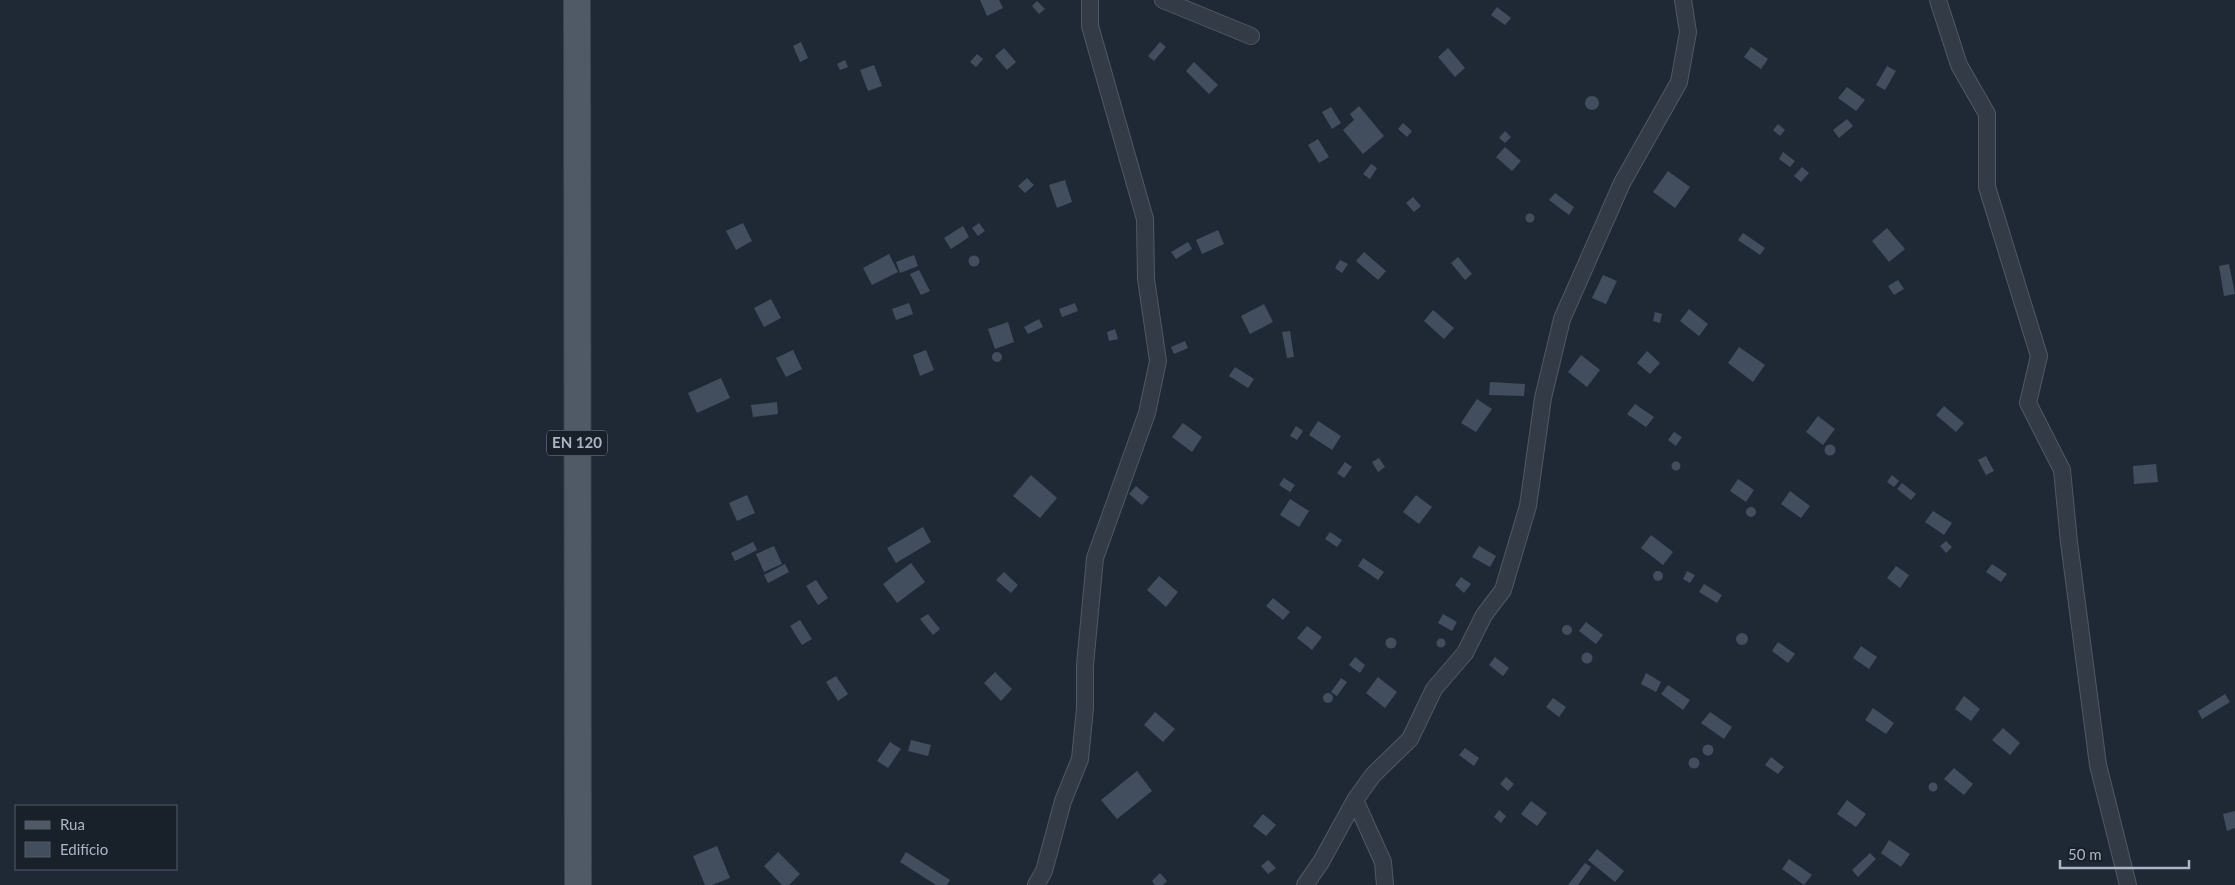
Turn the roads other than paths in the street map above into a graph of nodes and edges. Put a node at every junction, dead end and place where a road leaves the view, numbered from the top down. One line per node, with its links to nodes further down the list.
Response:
1 (577, 0): 8 (main road, EN 120)
2 (1090, 0): 9 (street)
3 (1162, 0): 6 (street)
4 (1683, 0): 7 (street)
5 (1938, 0): 12 (street)
6 (1251, 36)
7 (1355, 800): 10 (street); 11 (street)
8 (578, 885)
9 (1036, 885)
10 (1305, 885)
11 (1385, 885)
12 (2128, 885)

